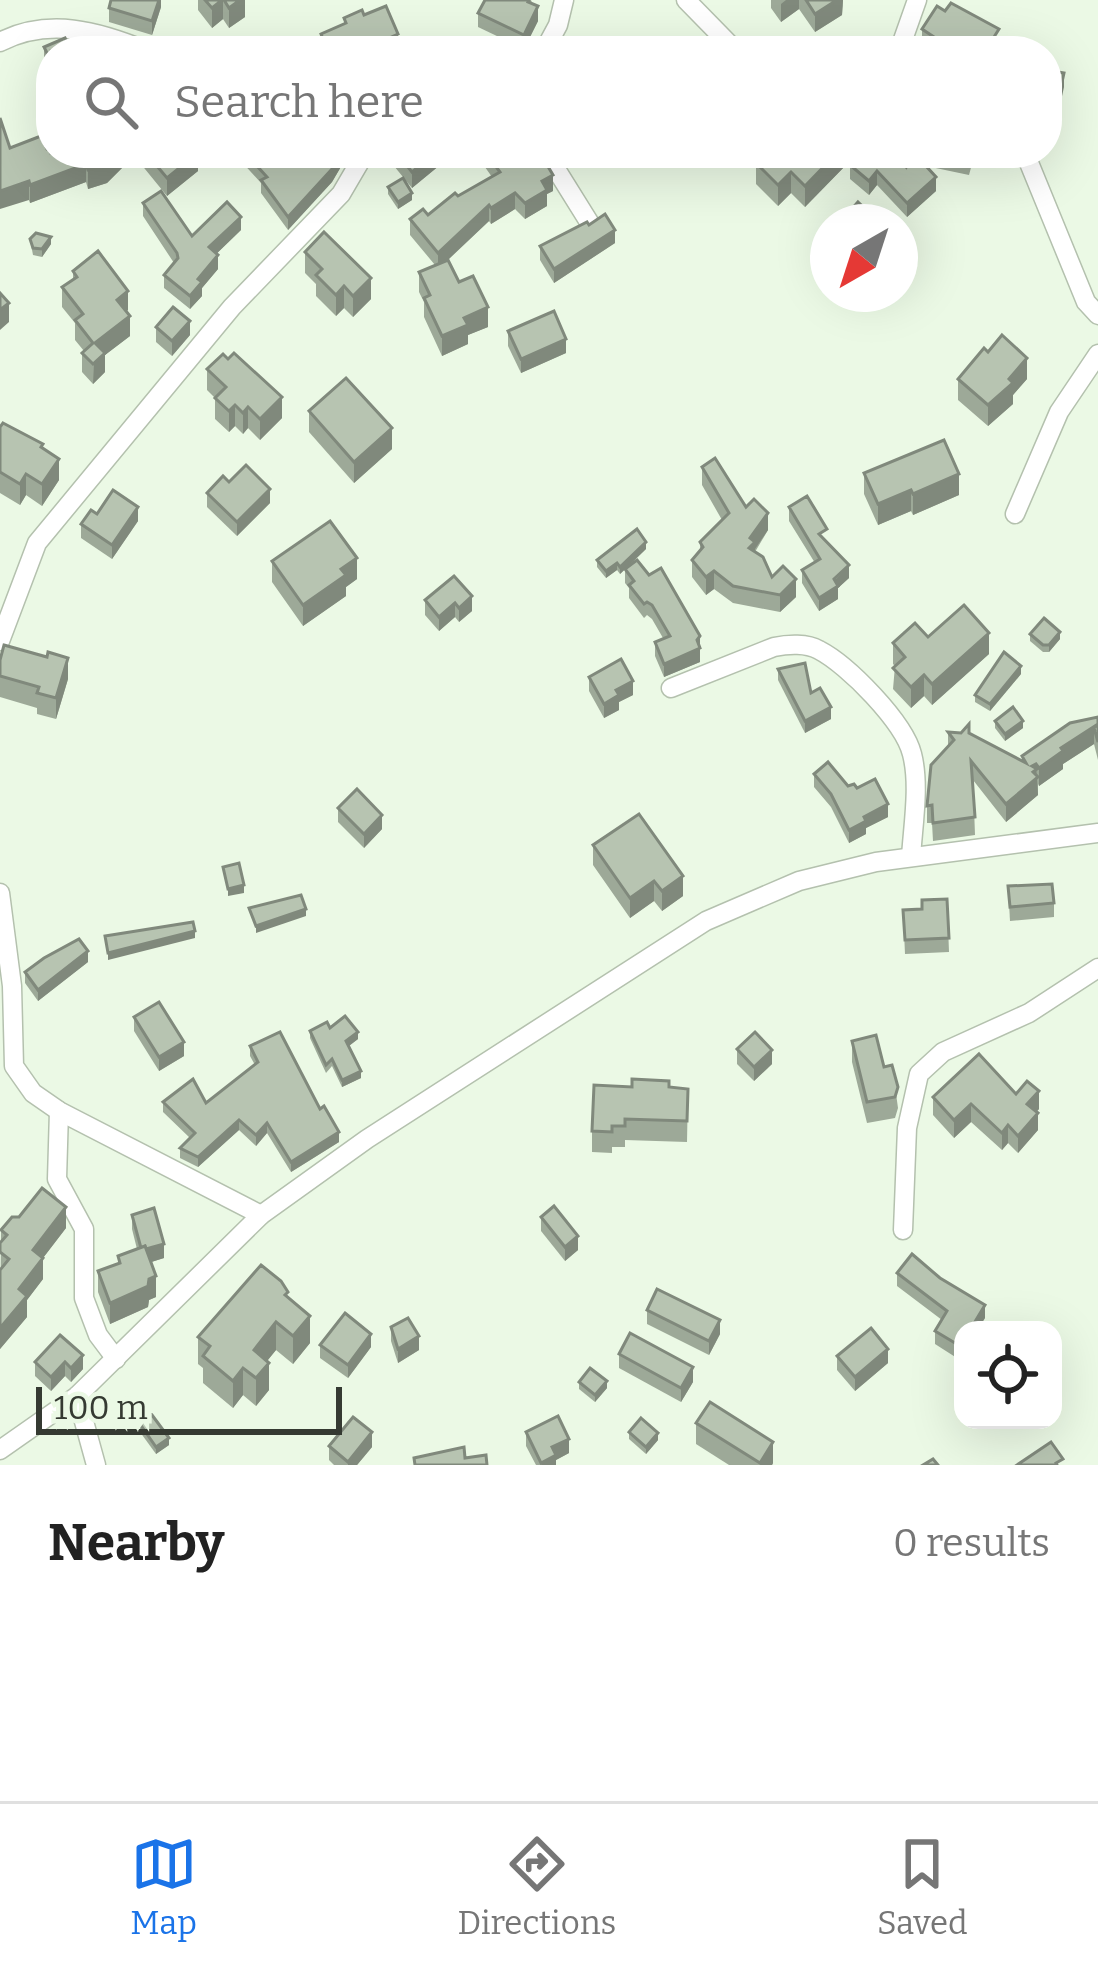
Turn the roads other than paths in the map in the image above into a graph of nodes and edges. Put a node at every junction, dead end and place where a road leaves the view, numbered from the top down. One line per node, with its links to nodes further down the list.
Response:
1 (564, 0): 5 (street)
2 (686, 0): 6 (street)
3 (916, 0): 7 (street)
4 (99, 36): 8 (street)
5 (552, 36)
6 (721, 36)
7 (904, 36)
8 (0, 42)
9 (356, 168): 16 (street)
10 (555, 168): 12 (street)
11 (1031, 168): 13 (street)
12 (589, 222)
13 (1098, 315)
14 (1098, 354): 15 (street)
15 (1015, 514)
16 (0, 641)
17 (671, 688): 19 (street)
18 (1098, 833): 19 (street)
19 (911, 857): 23 (street)
20 (0, 893): 22 (street)
21 (1098, 968): 24 (street)
22 (59, 1111): 23 (street); 25 (street)
23 (261, 1215): 25 (street)
24 (903, 1230)
25 (116, 1359): 26 (street)
26 (77, 1396): 27 (street); 28 (street)
27 (0, 1450)
28 (96, 1465)

